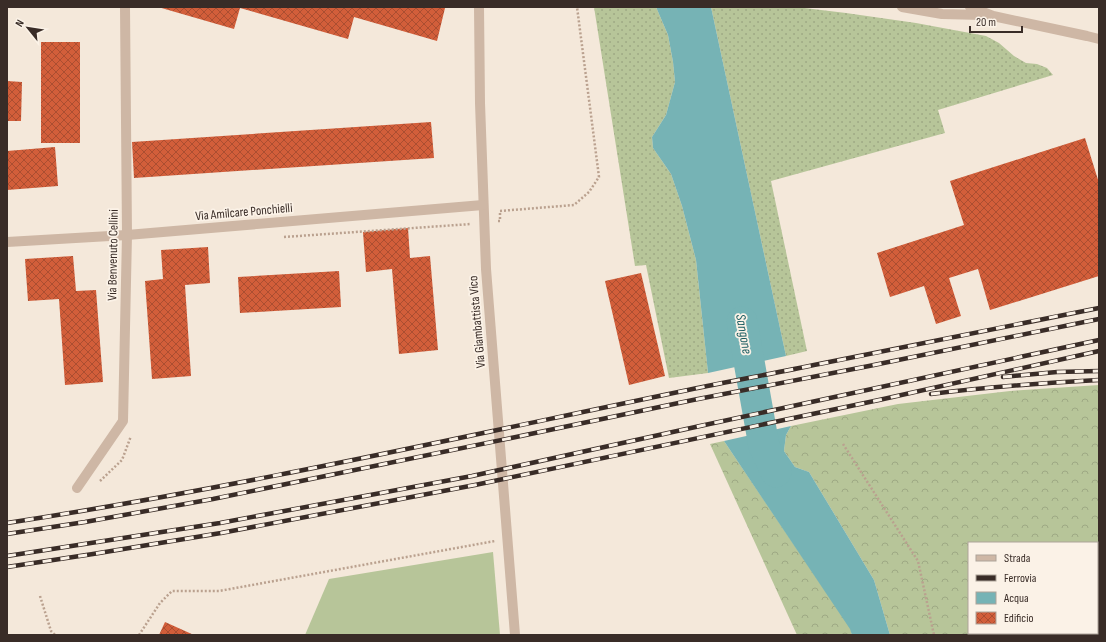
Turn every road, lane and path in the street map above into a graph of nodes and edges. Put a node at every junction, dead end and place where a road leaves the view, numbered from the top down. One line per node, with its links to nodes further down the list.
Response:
1 (125, 7): 12 (street, Via Benvenuto Cellini)
2 (479, 7): 9 (street, Via Giambattista Vico)
3 (577, 7): 10 (path)
4 (902, 7): 7 (street)
5 (970, 7): 7 (street)
6 (982, 7): 7 (street)
7 (993, 16): 8 (street)
8 (1099, 39)
9 (483, 205): 12 (street, Via Amilcare Ponchielli); 18 (street, Via Giambattista Vico)
10 (500, 221)
11 (467, 224): 13 (path)
12 (127, 235): 14 (street, Via Amilcare Ponchielli); 17 (street, Via Benvenuto Cellini)
13 (280, 238)
14 (7, 242)
15 (132, 434): 17 (path)
16 (843, 444): 23 (path)
17 (77, 488)
18 (507, 539): 21 (path); 22 (street, Via Giambattista Vico)
19 (40, 596): 20 (path)
20 (55, 635)
21 (139, 635)
22 (515, 635)
23 (934, 635)

